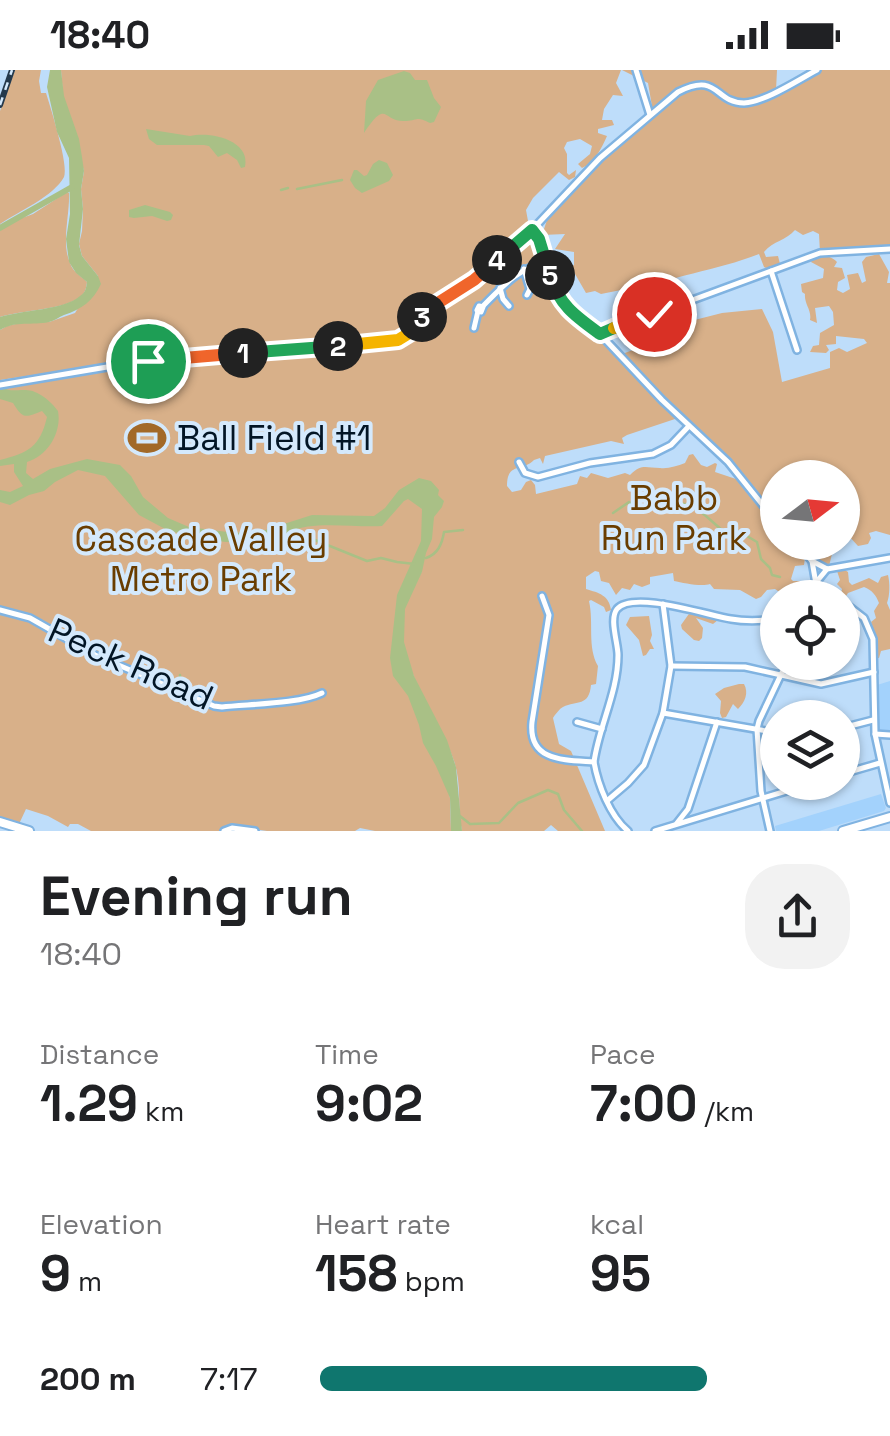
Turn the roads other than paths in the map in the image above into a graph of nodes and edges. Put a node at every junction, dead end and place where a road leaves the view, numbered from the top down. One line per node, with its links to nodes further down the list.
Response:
1 (636, 70): 3 (street)
2 (817, 70): 3 (street)
3 (650, 114): 4 (street)
4 (532, 230): 6 (street); 15 (street)
5 (890, 249): 8 (street)
6 (546, 262): 7 (street); 13 (street)
7 (524, 269): 9 (street); 10 (street)
8 (771, 271): 13 (street); 14 (street)
9 (500, 288): 11 (street); 12 (street)
10 (527, 296)
11 (509, 306)
12 (474, 328)
13 (600, 334): 16 (street)
14 (797, 350)
15 (2, 385)
16 (690, 426): 17 (street); 18 (street)
17 (519, 462)
18 (760, 501)
19 (890, 558): 21 (street)
20 (812, 561): 21 (street); 22 (street)
21 (827, 569): 23 (street)
22 (815, 580)
23 (819, 580)
24 (542, 596): 47 (street)
25 (663, 603): 28 (street); 29 (street); 42 (street)
26 (0, 610): 36 (street, Peck Road)
27 (860, 614): 31 (street)
28 (760, 620)
29 (671, 666): 30 (street); 37 (street)
30 (760, 670)
31 (874, 672): 32 (street); 38 (street)
32 (860, 675)
33 (778, 680): 43 (street)
34 (796, 680): 35 (street)
35 (839, 680)
36 (322, 692)
37 (663, 712): 40 (street); 51 (street)
38 (873, 720): 41 (street); 45 (street)
39 (578, 722): 42 (street)
40 (717, 722): 43 (street); 55 (street)
41 (860, 723)
42 (602, 729): 47 (street)
43 (757, 730): 44 (street); 50 (street)
44 (760, 730)
45 (874, 734): 46 (street); 48 (street)
46 (890, 735)
47 (594, 762): 51 (street)
48 (880, 763): 49 (street); 53 (street)
49 (860, 769)
50 (760, 788): 54 (street)
51 (608, 800): 63 (street)
52 (762, 800): 54 (street); 65 (street)
53 (890, 803)
54 (748, 804): 57 (street)
55 (688, 809): 57 (street); 59 (street)
56 (890, 817): 66 (main road)
57 (696, 818): 59 (street)
58 (0, 822): 60 (main road)
59 (675, 825): 64 (street)
60 (28, 831)
61 (224, 831): 62 (street)
62 (254, 831)
63 (628, 831)
64 (655, 831)
65 (770, 831)
66 (844, 831)

